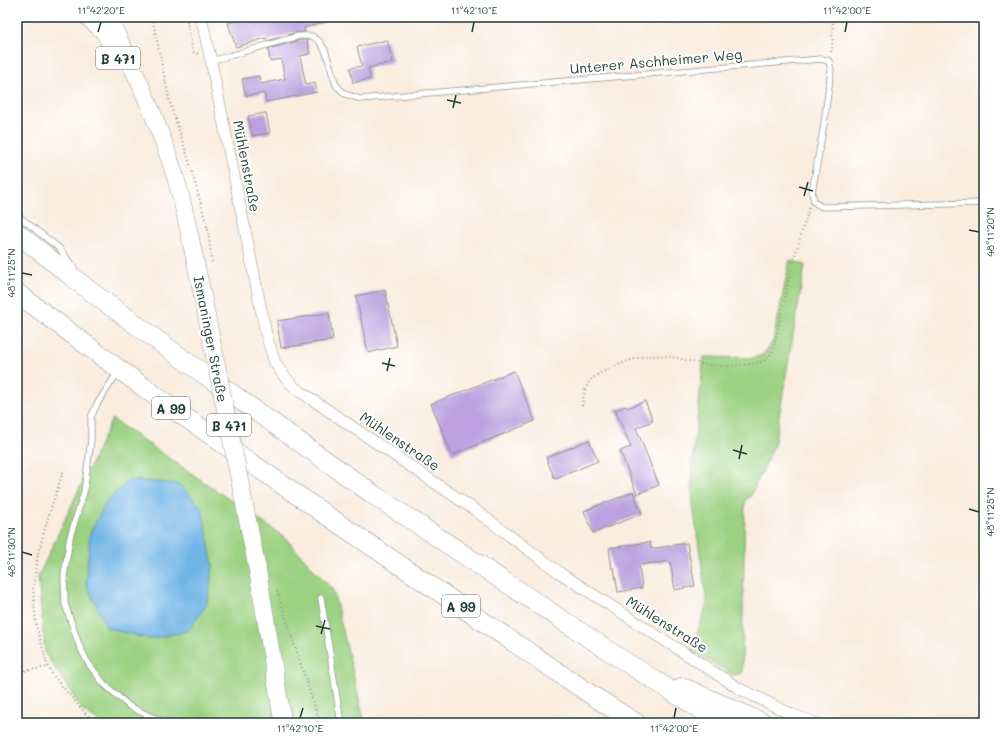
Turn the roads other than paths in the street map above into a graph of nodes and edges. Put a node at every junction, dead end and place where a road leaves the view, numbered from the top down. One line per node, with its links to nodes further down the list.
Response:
1 (87, 17): 6 (main road, B 471)
2 (108, 17): 6 (main road)
3 (122, 17): 6 (main road, B 471)
4 (201, 17): 5 (street, Mühlenstraße)
5 (211, 61): 7 (lane, Unterer Aschheimer Weg); 23 (street, Mühlenstraße)
6 (148, 100): 17 (main road, Ismaninger Straße / B 471, bridge)
7 (984, 203)
8 (17, 215): 10 (lane)
9 (17, 234): 10 (highway)
10 (90, 291): 14 (highway)
11 (17, 293): 12 (highway, A 99)
12 (120, 370): 15 (highway, A 99); 16 (lane)
13 (321, 598): 18 (lane)
14 (621, 659): 21 (highway); 22 (highway)
15 (593, 696): 19 (highway); 20 (highway, A 99)
16 (169, 723)
17 (283, 723)
18 (341, 723)
19 (624, 723)
20 (636, 723)
21 (722, 723)
22 (763, 723)
23 (815, 723)

